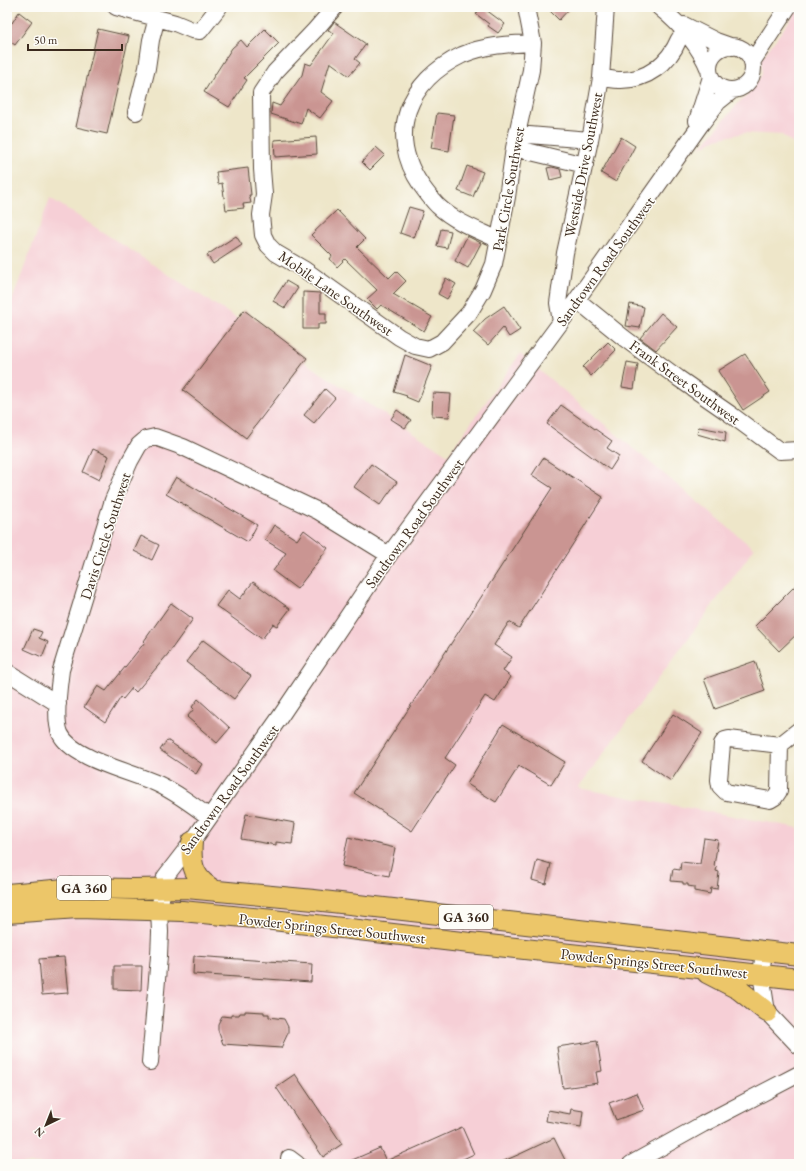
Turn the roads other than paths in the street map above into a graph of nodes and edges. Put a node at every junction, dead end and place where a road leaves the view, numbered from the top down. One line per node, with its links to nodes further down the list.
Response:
1 (116, 7): 8 (street)
2 (219, 7): 8 (street)
3 (335, 7): 25 (street, Mobile Lane Southwest)
4 (526, 7): 11 (street, Park Circle Southwest)
5 (606, 7): 15 (street, Westside Drive Southwest)
6 (659, 7): 9 (street)
7 (787, 7): 12 (street); 13 (street)
8 (157, 18): 17 (street)
9 (672, 18): 12 (street); 14 (street)
10 (679, 39): 15 (street)
11 (534, 43): 19 (street, Park Circle Southwest); 22 (street)
12 (737, 48): 13 (street); 14 (street)
13 (752, 62): 16 (street)
14 (710, 73): 16 (street); 20 (street, Sandtown Road Southwest)
15 (601, 78): 18 (street, Westside Drive Southwest)
16 (733, 90): 20 (street, Sandtown Road Southwest)
17 (136, 112)
18 (590, 140): 19 (street); 21 (street, Westside Drive Southwest)
19 (515, 141): 21 (street); 22 (street, Park Circle Southwest)
20 (687, 145): 23 (street, Sandtown Road Southwest)
21 (585, 164): 24 (street, Westside Drive Southwest)
22 (499, 240): 25 (street, Park Circle Southwest)
23 (577, 300): 24 (street, Sandtown Road Southwest); 26 (street, Frank Street Southwest)
24 (561, 322): 27 (street, Sandtown Road Southwest)
25 (429, 349)
26 (799, 450)
27 (389, 555): 29 (street, Davis Circle Southwest); 32 (street, Sandtown Road Southwest)
28 (7, 672): 29 (street)
29 (58, 704): 32 (street, Davis Circle Southwest)
30 (799, 730): 31 (street)
31 (780, 745): 31 (street)
32 (210, 817): 33 (street, Sandtown Road Southwest)
33 (192, 842): 34 (street, Sandtown Road Southwest); 35 (main road)
34 (162, 888): 35 (main road, Powder Springs Street Southwest / GA 360); 36 (main road, Powder Springs Street Southwest / GA 360); 37 (street, Sandtown Road Southwest)
35 (216, 891): 39 (main road, Powder Springs Street Southwest / GA 360)
36 (7, 894)
37 (159, 910): 38 (main road, Powder Springs Street Southwest / GA 360); 41 (main road, Powder Springs Street Southwest / GA 360); 46 (street, Sandtown Road Southwest)
38 (7, 913)
39 (764, 952): 40 (main road, Powder Springs Street Southwest / GA 360); 42 (street)
40 (799, 955)
41 (696, 967): 42 (main road, Powder Springs Street Southwest / GA 360); 44 (main road)
42 (761, 974): 43 (main road, Powder Springs Street Southwest / GA 360); 44 (street)
43 (799, 979)
44 (767, 1012): 45 (street)
45 (799, 1046)
46 (150, 1062)
47 (799, 1074): 48 (street)
48 (631, 1164)

